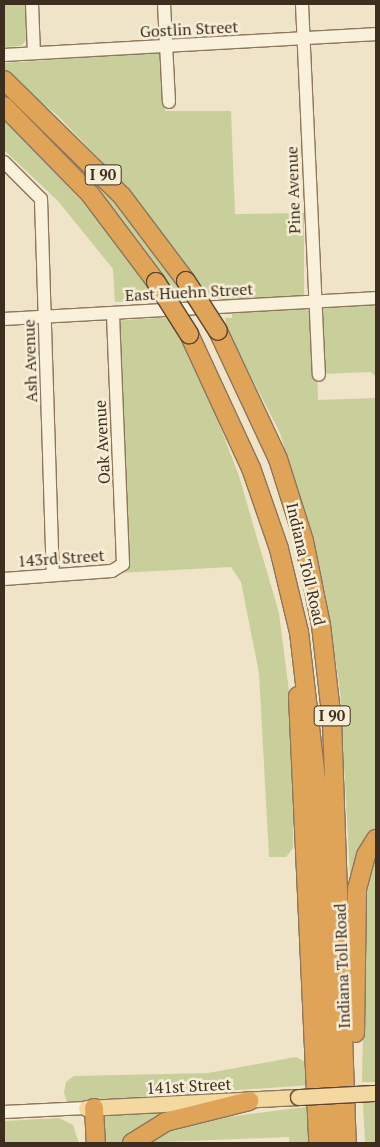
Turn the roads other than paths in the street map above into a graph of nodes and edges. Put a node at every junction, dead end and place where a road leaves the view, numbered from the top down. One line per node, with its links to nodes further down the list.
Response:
1 (32, 4): 7 (street)
2 (164, 4): 6 (street)
3 (302, 4): 5 (street, Pine Avenue)
4 (376, 34): 5 (street, Gostlin Street)
5 (303, 38): 6 (street, Gostlin Street); 14 (street, Pine Avenue)
6 (166, 46): 7 (street, Gostlin Street); 10 (street)
7 (34, 54): 8 (street, Gostlin Street)
8 (4, 55)
9 (5, 81): 28 (highway, Indiana Toll Road / I 90, bridge)
10 (169, 102)
11 (4, 106): 22 (highway, Indiana Toll Road / I 90, bridge)
12 (4, 162): 16 (street, Ash Avenue)
13 (376, 298): 14 (street, East Huehn Street)
14 (313, 302): 15 (street, East Huehn Street); 18 (street, Pine Avenue)
15 (113, 313): 16 (street, East Huehn Street); 19 (street, Oak Avenue)
16 (45, 317): 17 (street, East Huehn Street); 20 (street, Ash Avenue)
17 (4, 319)
18 (319, 374)
19 (120, 568): 20 (street, 143rd Street)
20 (53, 575): 21 (street, 143rd Street)
21 (4, 579)
22 (289, 584): 32 (highway); 33 (highway, Indiana Toll Road / I 90)
23 (376, 839): 28 (highway)
24 (375, 1093): 25 (main road, 141st Street, bridge)
25 (249, 1101): 26 (main road, 141st Street); 31 (highway)
26 (90, 1108): 27 (street, 141st Street); 29 (highway); 30 (highway)
27 (4, 1112)
28 (346, 1120): 34 (highway, Indiana Toll Road / I 90)
29 (88, 1143)
30 (96, 1143)
31 (132, 1143)
32 (318, 1143)
33 (331, 1143)
34 (347, 1143)

